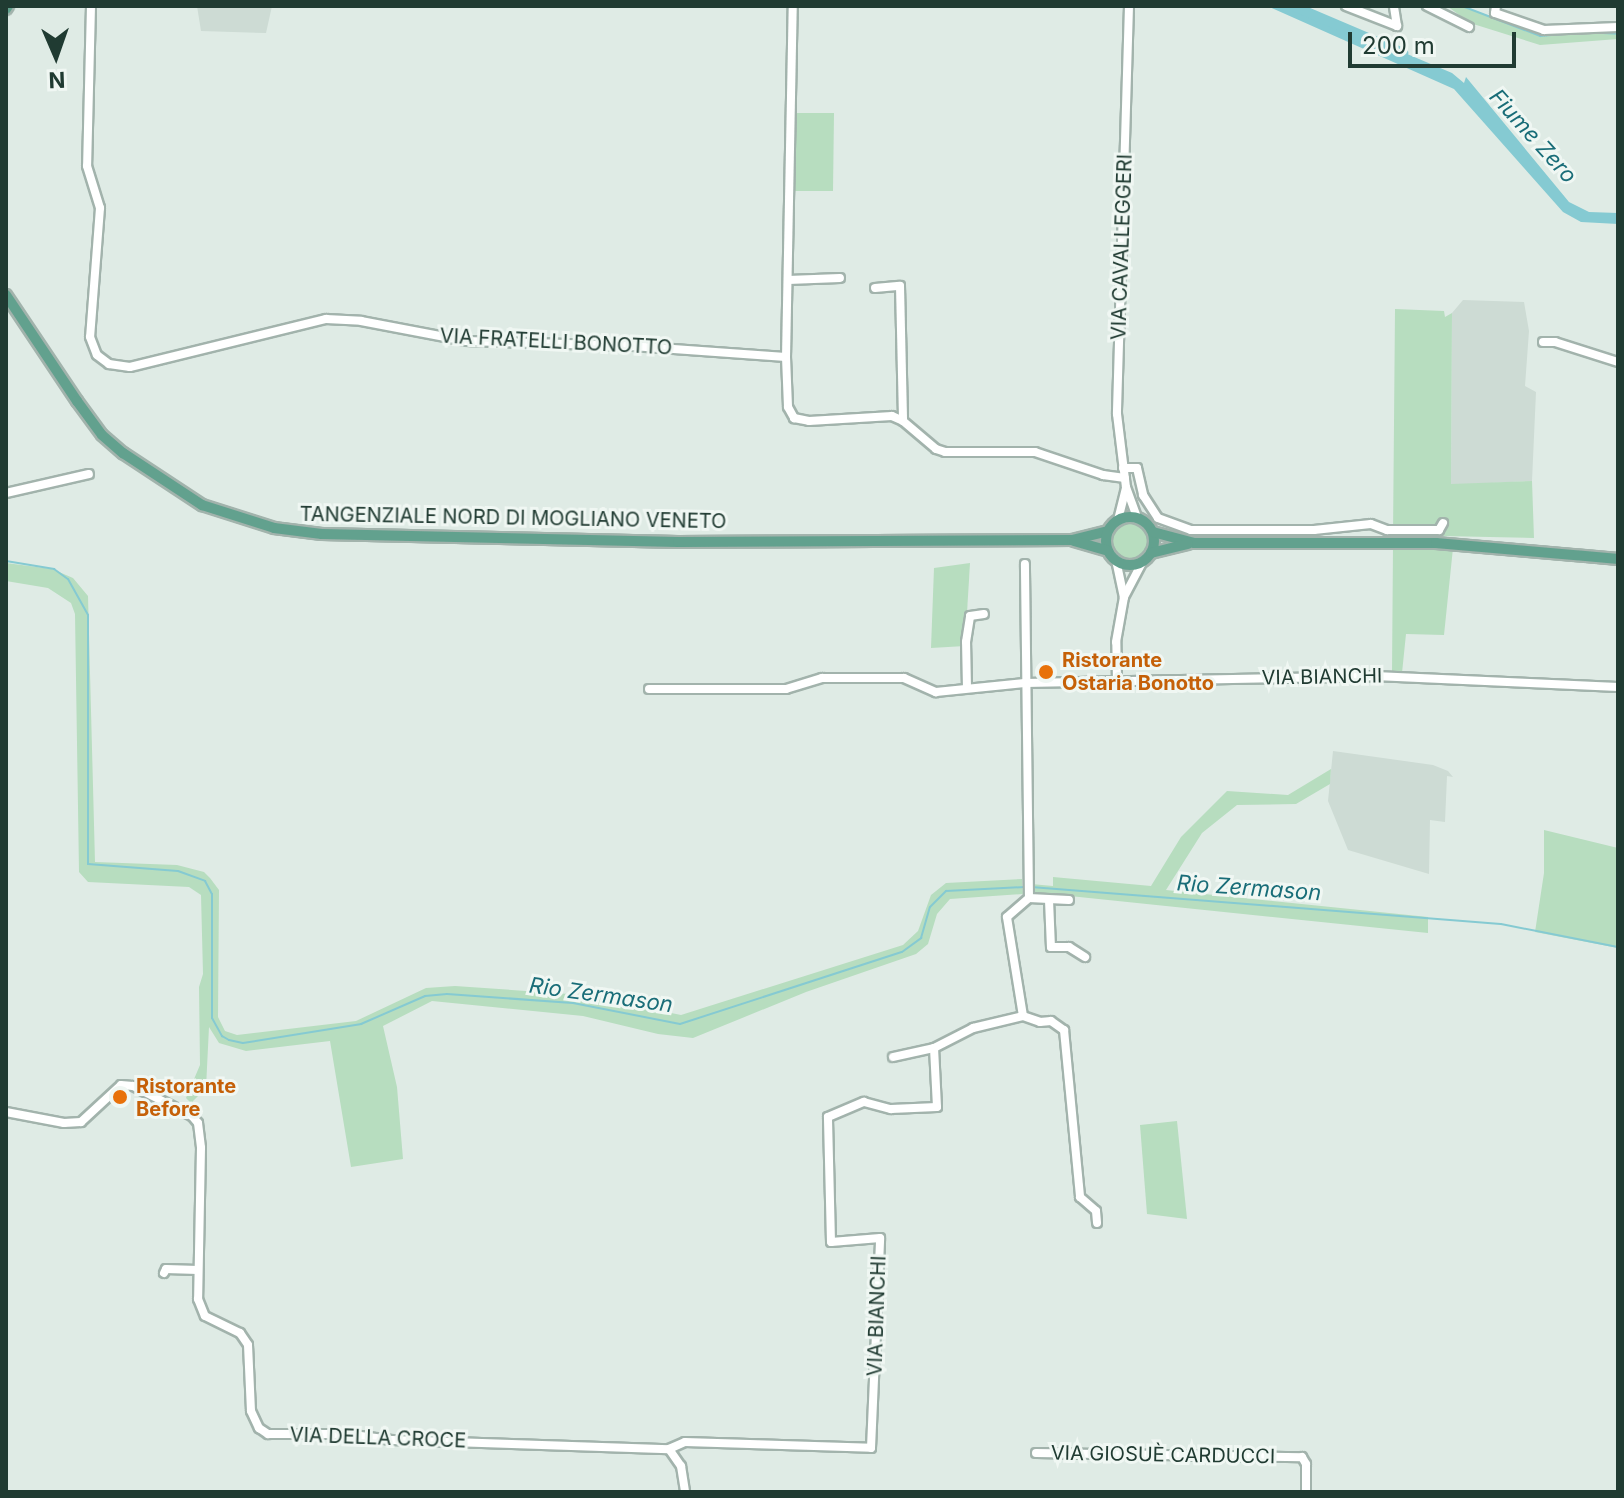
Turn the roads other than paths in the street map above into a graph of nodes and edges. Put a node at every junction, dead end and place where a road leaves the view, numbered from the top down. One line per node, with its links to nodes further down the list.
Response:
1 (91, 6): 15 (street, VIA FRATELLI BONOTTO)
2 (793, 6): 11 (street)
3 (1129, 6): 19 (street, VIA CAVALLEGGERI)
4 (1346, 6): 5 (street)
5 (1394, 6)
6 (1496, 6): 9 (street)
7 (1433, 7): 8 (street)
8 (1469, 27)
9 (1618, 27)
10 (840, 278): 11 (street)
11 (788, 280): 15 (street)
12 (875, 288): 17 (street)
13 (6, 295): 26 (main road, TANGENZIALE NORD DI MOGLIANO VENETO)
14 (1543, 342): 16 (street)
15 (786, 357): 17 (street)
16 (1618, 362)
17 (903, 421): 19 (street)
18 (89, 474): 20 (street)
19 (1124, 478): 21 (street); 22 (street); 23 (street)
20 (6, 493)
21 (1137, 518): 22 (main road); 25 (main road)
22 (1118, 520): 24 (main road)
23 (1443, 523)
24 (1107, 531): 26 (main road); 28 (main road)
25 (1153, 532): 27 (main road); 29 (main road)
26 (1072, 540): 28 (main road)
27 (1194, 543): 29 (main road); 30 (main road)
28 (1112, 556): 29 (main road); 32 (street)
29 (1147, 557): 32 (street)
30 (1618, 559)
31 (1025, 564): 35 (street)
32 (1124, 597): 34 (street)
33 (984, 614): 37 (street)
34 (1117, 681): 35 (street, VIA BIANCHI); 36 (street, VIA BIANCHI)
35 (1025, 683): 37 (street, VIA BIANCHI); 39 (street)
36 (1618, 687)
37 (967, 688): 38 (street, VIA BIANCHI)
38 (649, 689)
39 (1029, 896): 40 (street); 43 (street)
40 (1049, 900): 41 (street); 42 (street)
41 (1069, 900)
42 (1085, 957)
43 (1023, 1016): 44 (street); 47 (street)
44 (934, 1048): 45 (street); 50 (street, VIA BIANCHI)
45 (893, 1057)
46 (6, 1112): 48 (street, VIA DELLA CROCE)
47 (1097, 1223)
48 (198, 1270): 49 (street); 50 (street, VIA DELLA CROCE)
49 (164, 1273)
50 (669, 1449): 52 (street)
51 (1036, 1453): 53 (street, VIA GIOSUÈ CARDUCCI)
52 (685, 1492)
53 (1306, 1492)

